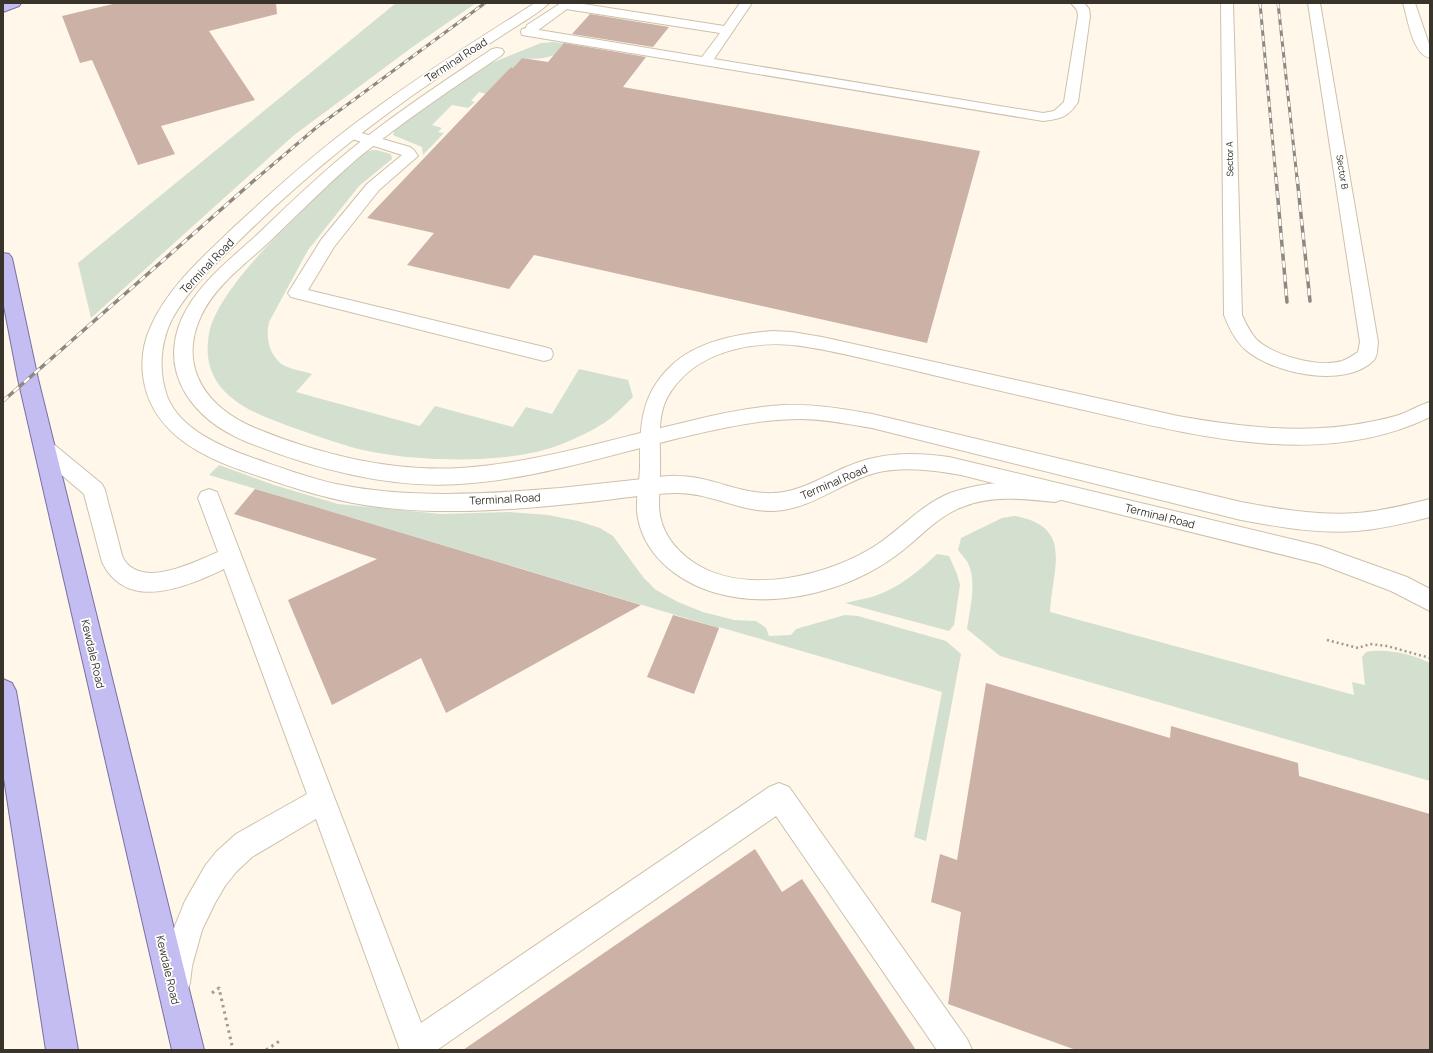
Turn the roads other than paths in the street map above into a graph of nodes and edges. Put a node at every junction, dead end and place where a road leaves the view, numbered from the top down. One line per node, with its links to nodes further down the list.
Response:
1 (15, 3): 9 (main road)
2 (543, 3): 14 (street, Terminal Road)
3 (746, 3): 10 (street)
4 (1077, 3): 13 (street)
5 (1227, 3): 17 (street, Sector A)
6 (1314, 3): 17 (street, Sector B)
7 (1409, 3): 12 (street)
8 (568, 4): 10 (street); 11 (street)
9 (3, 8)
10 (728, 30): 13 (street)
11 (527, 32): 13 (street); 15 (street)
12 (1430, 54)
13 (706, 62)
14 (351, 134): 15 (street); 22 (street, Terminal Road)
15 (372, 140): 18 (street); 20 (street)
16 (3, 258): 21 (main road, Kewdale Road)
17 (1369, 342)
18 (544, 354)
19 (1430, 409): 20 (street)
20 (650, 438): 22 (street); 25 (street)
21 (44, 448): 26 (street); 30 (main road, Kewdale Road)
22 (650, 487): 23 (street, Terminal Road); 23 (street)
23 (1070, 495): 27 (street, Terminal Road)
24 (209, 498): 26 (street)
25 (1430, 508)
26 (231, 556): 29 (street)
27 (1430, 601)
28 (3, 691): 32 (main road)
29 (323, 800): 30 (street); 31 (street)
30 (174, 996): 33 (main road, Kewdale Road)
31 (415, 1048): 34 (street)
32 (62, 1050)
33 (188, 1050)
34 (956, 1050)

